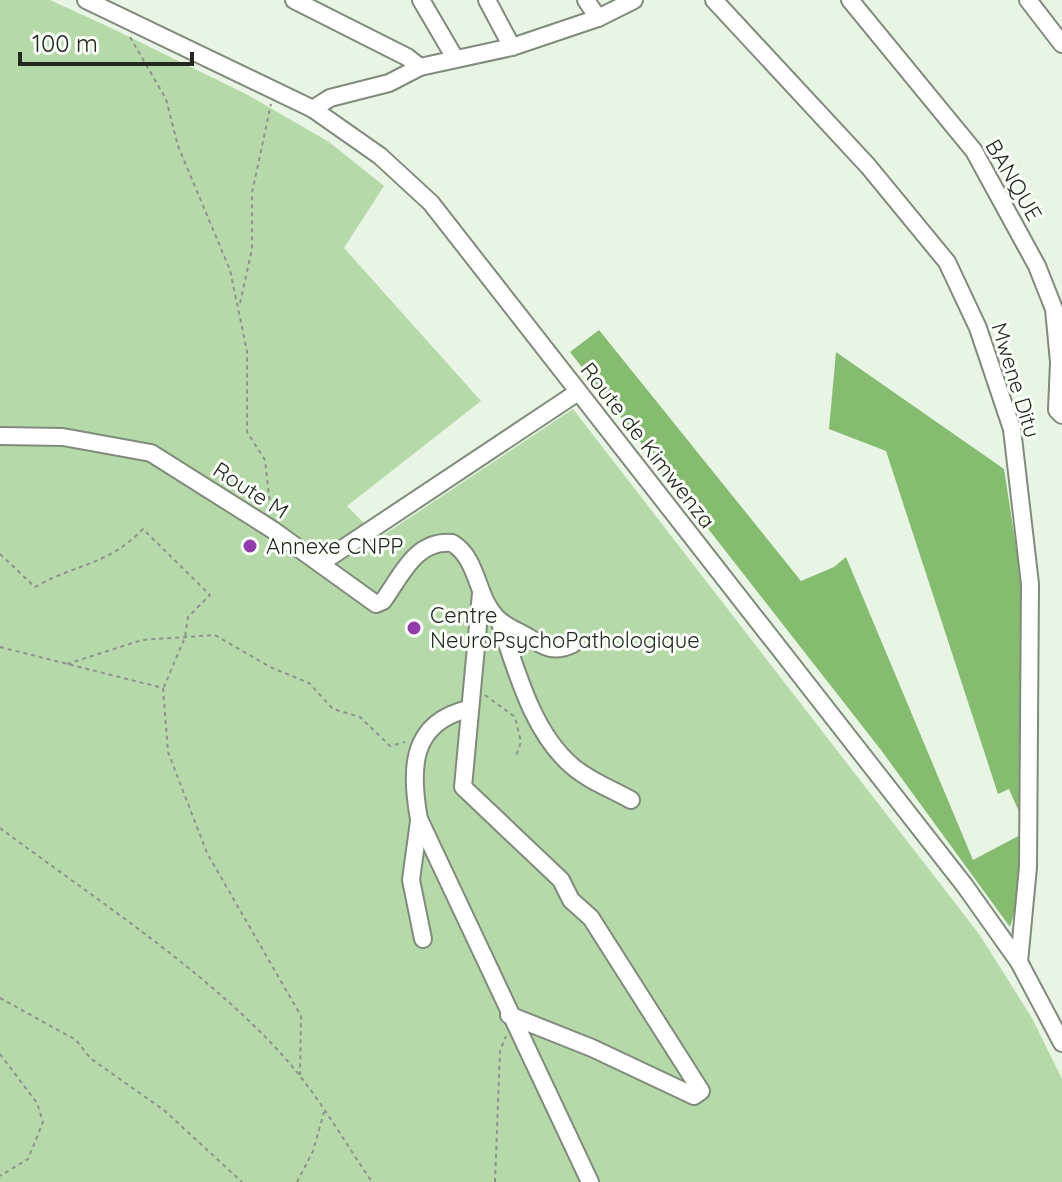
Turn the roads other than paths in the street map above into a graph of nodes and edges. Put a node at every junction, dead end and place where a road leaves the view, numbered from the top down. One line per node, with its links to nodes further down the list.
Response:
1 (86, 0): 15 (street, Route de Kimwenza)
2 (294, 0): 14 (street)
3 (421, 0): 13 (street)
4 (487, 0): 12 (street)
5 (586, 0): 10 (street)
6 (634, 0): 10 (street)
7 (714, 0): 27 (street, Mwene Ditu)
8 (850, 0): 17 (street, BANQUE)
9 (1028, 0): 11 (street)
10 (598, 18): 12 (street)
11 (1062, 44)
12 (512, 47): 13 (street)
13 (455, 58): 14 (street)
14 (420, 67): 15 (street)
15 (313, 109): 16 (street, Route de Kimwenza)
16 (578, 392): 19 (street); 27 (street, Route de Kimwenza)
17 (1062, 415)
18 (0, 436): 19 (street, Route M)
19 (321, 563): 20 (street, Route M)
20 (481, 593): 21 (street, Route M); 23 (street)
21 (499, 620): 22 (street, Route M); 24 (street)
22 (573, 644)
23 (468, 701): 25 (street); 28 (street)
24 (631, 800)
25 (419, 819): 26 (street); 28 (street)
26 (423, 939)
27 (1019, 962): 29 (street, Route de Kimwenza)
28 (511, 1019): 30 (street)
29 (1062, 1043)
30 (590, 1182)

